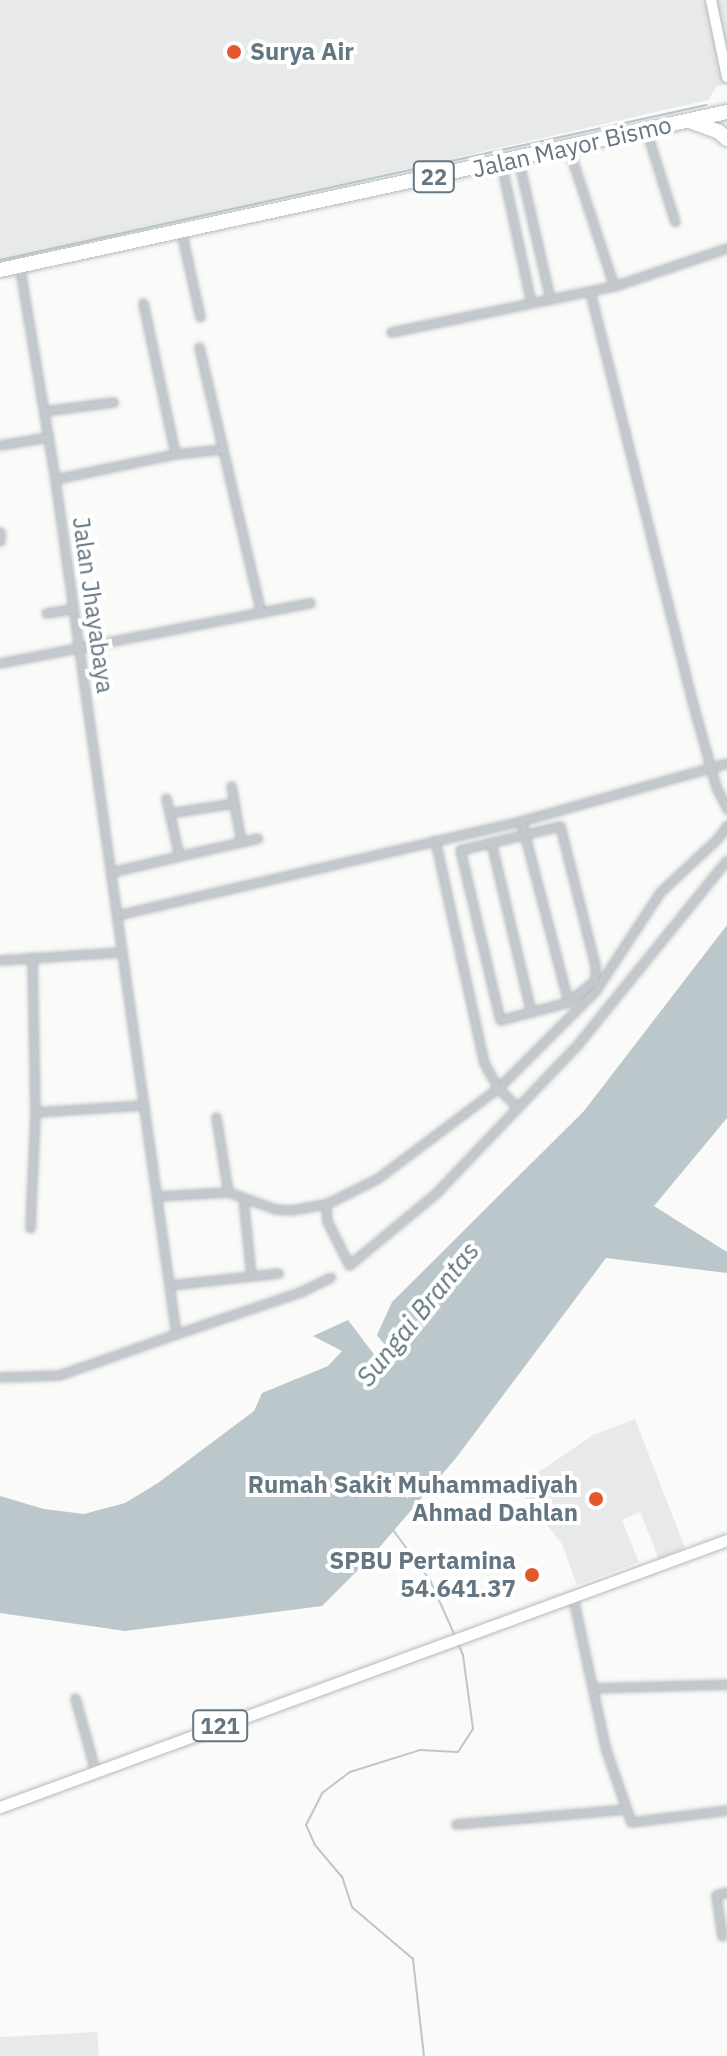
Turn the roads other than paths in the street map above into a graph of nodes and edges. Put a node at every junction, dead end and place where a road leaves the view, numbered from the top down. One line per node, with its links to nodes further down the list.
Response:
1 (711, 0): 2 (main road)
2 (727, 77)
3 (727, 112): 4 (highway, Jalan Mayor Bismo / 22)
4 (685, 121): 5 (highway, Jalan Mayor Bismo / 22); 6 (highway)
5 (646, 130): 7 (highway, Jalan Mayor Bismo / 22); 10 (street)
6 (727, 139)
7 (568, 147): 8 (highway, Jalan Mayor Bismo / 22); 15 (street)
8 (518, 159): 9 (highway, Jalan Mayor Bismo / 22); 17 (street)
9 (501, 163): 11 (highway, Jalan Mayor Bismo / 22); 19 (street)
10 (675, 222)
11 (181, 231): 13 (highway, 22); 20 (street)
12 (727, 248): 15 (street)
13 (19, 265): 14 (highway, 22); 24 (street, Jalan Jhayabaya)
14 (0, 270)
15 (614, 286): 16 (street)
16 (590, 292): 17 (street); 39 (street)
17 (550, 299): 19 (street)
18 (143, 303): 28 (street)
19 (531, 303): 21 (street)
20 (200, 317)
21 (391, 332)
22 (199, 347): 27 (street)
23 (113, 402): 24 (street)
24 (44, 411): 25 (street, Jalan Jhayabaya)
25 (48, 437): 26 (street); 29 (street, Jalan Jhayabaya)
26 (0, 445)
27 (222, 449): 28 (street); 35 (street)
28 (175, 454): 29 (street)
29 (55, 479): 33 (street, Jalan Jhayabaya)
30 (0, 532): 31 (street)
31 (0, 541)
32 (310, 603): 35 (street)
33 (72, 609): 34 (street); 36 (street, Jalan Jhayabaya)
34 (46, 613)
35 (261, 613): 36 (street)
36 (78, 649): 37 (street); 54 (street, Jalan Jhayabaya)
37 (0, 663)
38 (727, 763): 39 (street)
39 (711, 770): 43 (street); 45 (street)
40 (231, 786): 42 (street)
41 (166, 798): 44 (street)
42 (234, 803): 44 (street); 50 (street)
43 (727, 809)
44 (169, 813): 52 (street)
45 (521, 821): 47 (street); 49 (street)
46 (727, 825): 61 (street)
47 (524, 834): 51 (street); 59 (street); 59 (street)
48 (258, 838): 50 (street)
49 (435, 840): 55 (street); 61 (street)
50 (241, 842): 52 (street)
51 (491, 842): 60 (street); 60 (street)
52 (179, 856): 54 (street)
53 (727, 860): 63 (street)
54 (111, 872): 55 (street, Jalan Jhayabaya)
55 (117, 915): 56 (street, Jalan Jhayabaya)
56 (122, 952): 57 (street); 62 (street, Jalan Jhayabaya)
57 (32, 957): 58 (street); 64 (street)
58 (0, 960)
59 (568, 1002): 60 (street)
60 (531, 1012)
61 (498, 1088): 63 (street); 69 (street)
62 (144, 1105): 64 (street); 67 (street, Jalan Jhayabaya)
63 (517, 1107): 69 (street)
64 (35, 1112): 70 (street)
65 (216, 1117): 66 (street)
66 (228, 1192): 67 (street); 68 (street)
67 (158, 1196): 74 (street, Jalan Jhayabaya)
68 (243, 1198): 69 (street); 72 (street)
69 (326, 1204)
70 (30, 1228)
71 (278, 1273): 72 (street)
72 (251, 1276): 74 (street)
73 (331, 1277): 75 (street)
74 (170, 1285): 75 (street, Jalan Jhayabaya)
75 (176, 1334): 76 (street)
76 (0, 1377)
77 (727, 1540): 78 (main road, 121)
78 (573, 1598): 80 (street); 82 (main road, 121)
79 (727, 1684): 80 (street)
80 (593, 1688): 84 (street)
81 (75, 1698): 82 (street)
82 (95, 1770): 83 (main road, 121)
83 (0, 1807)
84 (626, 1809): 85 (street); 86 (street)
85 (727, 1810)
86 (456, 1824)
87 (727, 1892): 88 (street)
88 (722, 1936)

